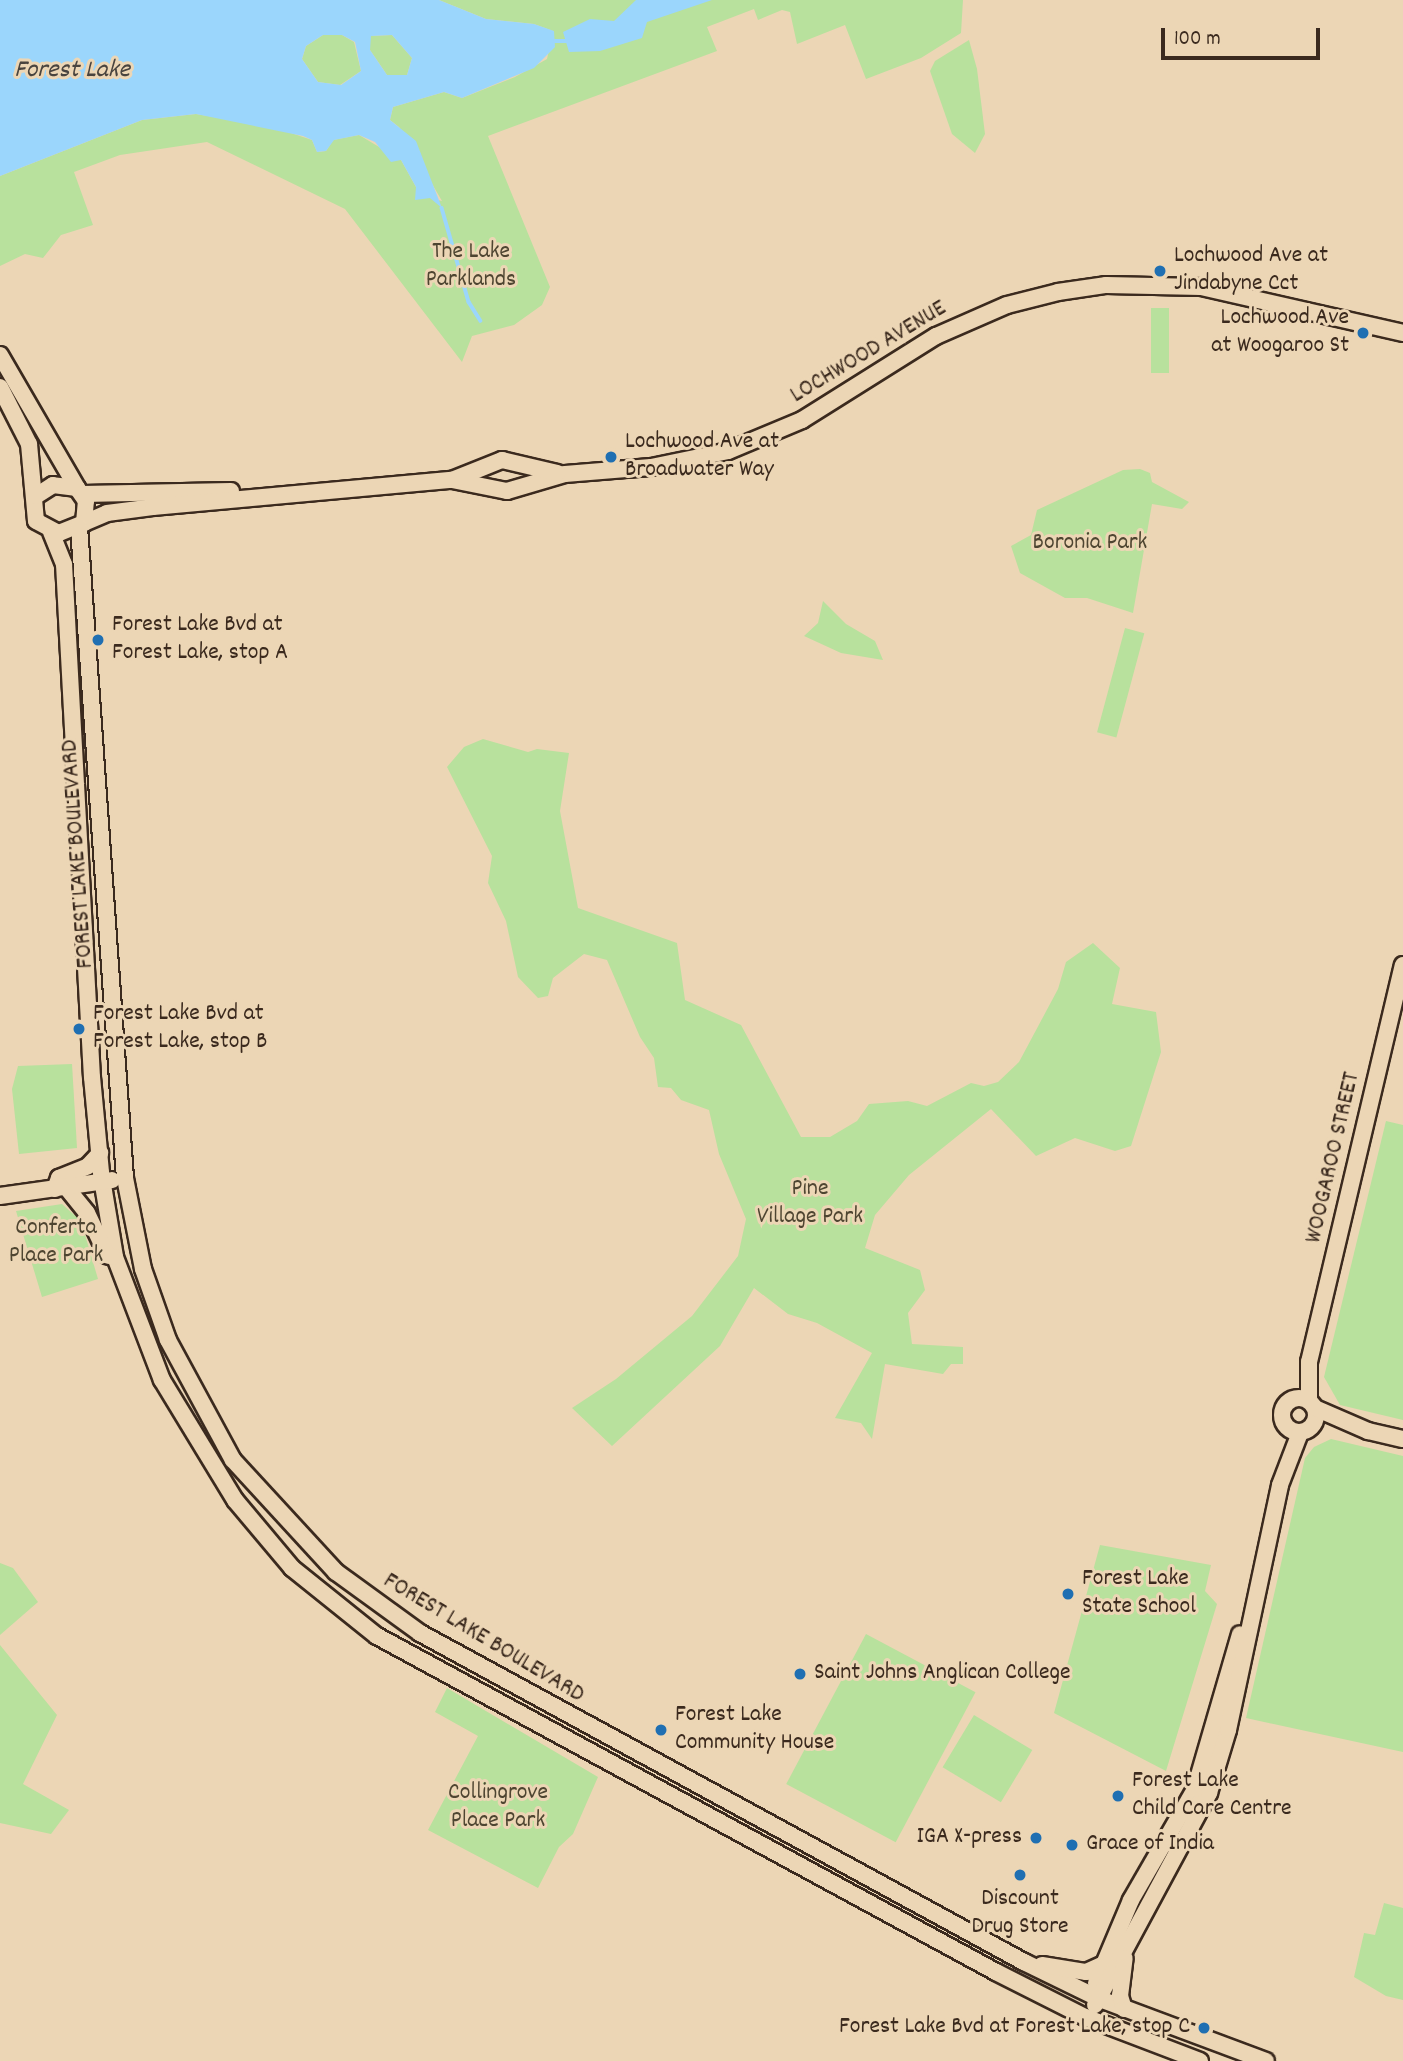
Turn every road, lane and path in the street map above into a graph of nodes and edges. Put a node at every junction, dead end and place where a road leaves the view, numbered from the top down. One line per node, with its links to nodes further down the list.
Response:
1 (1403, 332): 6 (main road, LOCHWOOD AVENUE)
2 (0, 355): 10 (main road)
3 (0, 387): 12 (main road)
4 (493, 465): 5 (main road, LOCHWOOD AVENUE); 7 (main road, LOCHWOOD AVENUE); 9 (main road)
5 (517, 465): 6 (main road, LOCHWOOD AVENUE); 8 (main road)
6 (565, 474): 8 (main road, LOCHWOOD AVENUE)
7 (452, 480): 9 (main road, LOCHWOOD AVENUE); 11 (main road, LOCHWOOD AVENUE)
8 (517, 486): 9 (main road, LOCHWOOD AVENUE)
9 (495, 488)
10 (80, 491): 11 (main road, LOCHWOOD AVENUE); 12 (main road); 13 (main road)
11 (277, 493): 13 (main road, LOCHWOOD AVENUE)
12 (36, 496): 14 (main road)
13 (82, 525): 14 (main road); 17 (main road, FOREST LAKE BOULEVARD)
14 (51, 532): 16 (main road, FOREST LAKE BOULEVARD)
15 (1403, 965): 22 (main road, WOOGAROO STREET)
16 (100, 1153): 18 (main road, FOREST LAKE BOULEVARD); 19 (main road)
17 (125, 1178): 18 (main road); 32 (main road, FOREST LAKE BOULEVARD)
18 (102, 1182): 19 (main road); 21 (main road, FOREST LAKE BOULEVARD)
19 (60, 1188): 20 (main road); 21 (main road)
20 (0, 1196)
21 (116, 1257): 36 (main road, FOREST LAKE BOULEVARD)
22 (1309, 1362): 23 (main road, WOOGAROO STREET); 24 (main road, WOOGAROO STREET)
23 (1288, 1401): 24 (main road); 25 (main road)
24 (1312, 1405): 26 (main road); 27 (main road)
25 (1283, 1423): 27 (main road); 29 (main road)
26 (1368, 1431): 27 (main road); 28 (main road)
27 (1303, 1432): 29 (main road)
28 (1403, 1439)
29 (1280, 1485): 30 (main road)
30 (1221, 1728): 31 (main road); 33 (main road)
31 (1127, 1942): 34 (main road); 35 (main road)
32 (1024, 1962): 33 (main road); 34 (main road, FOREST LAKE BOULEVARD)
33 (1104, 1964): 34 (main road)
34 (1096, 1997): 35 (main road, FOREST LAKE BOULEVARD); 36 (main road)
35 (1124, 2009): 38 (main road, FOREST LAKE BOULEVARD)
36 (1085, 2017): 37 (main road, FOREST LAKE BOULEVARD)
37 (1200, 2061)
38 (1266, 2061)

